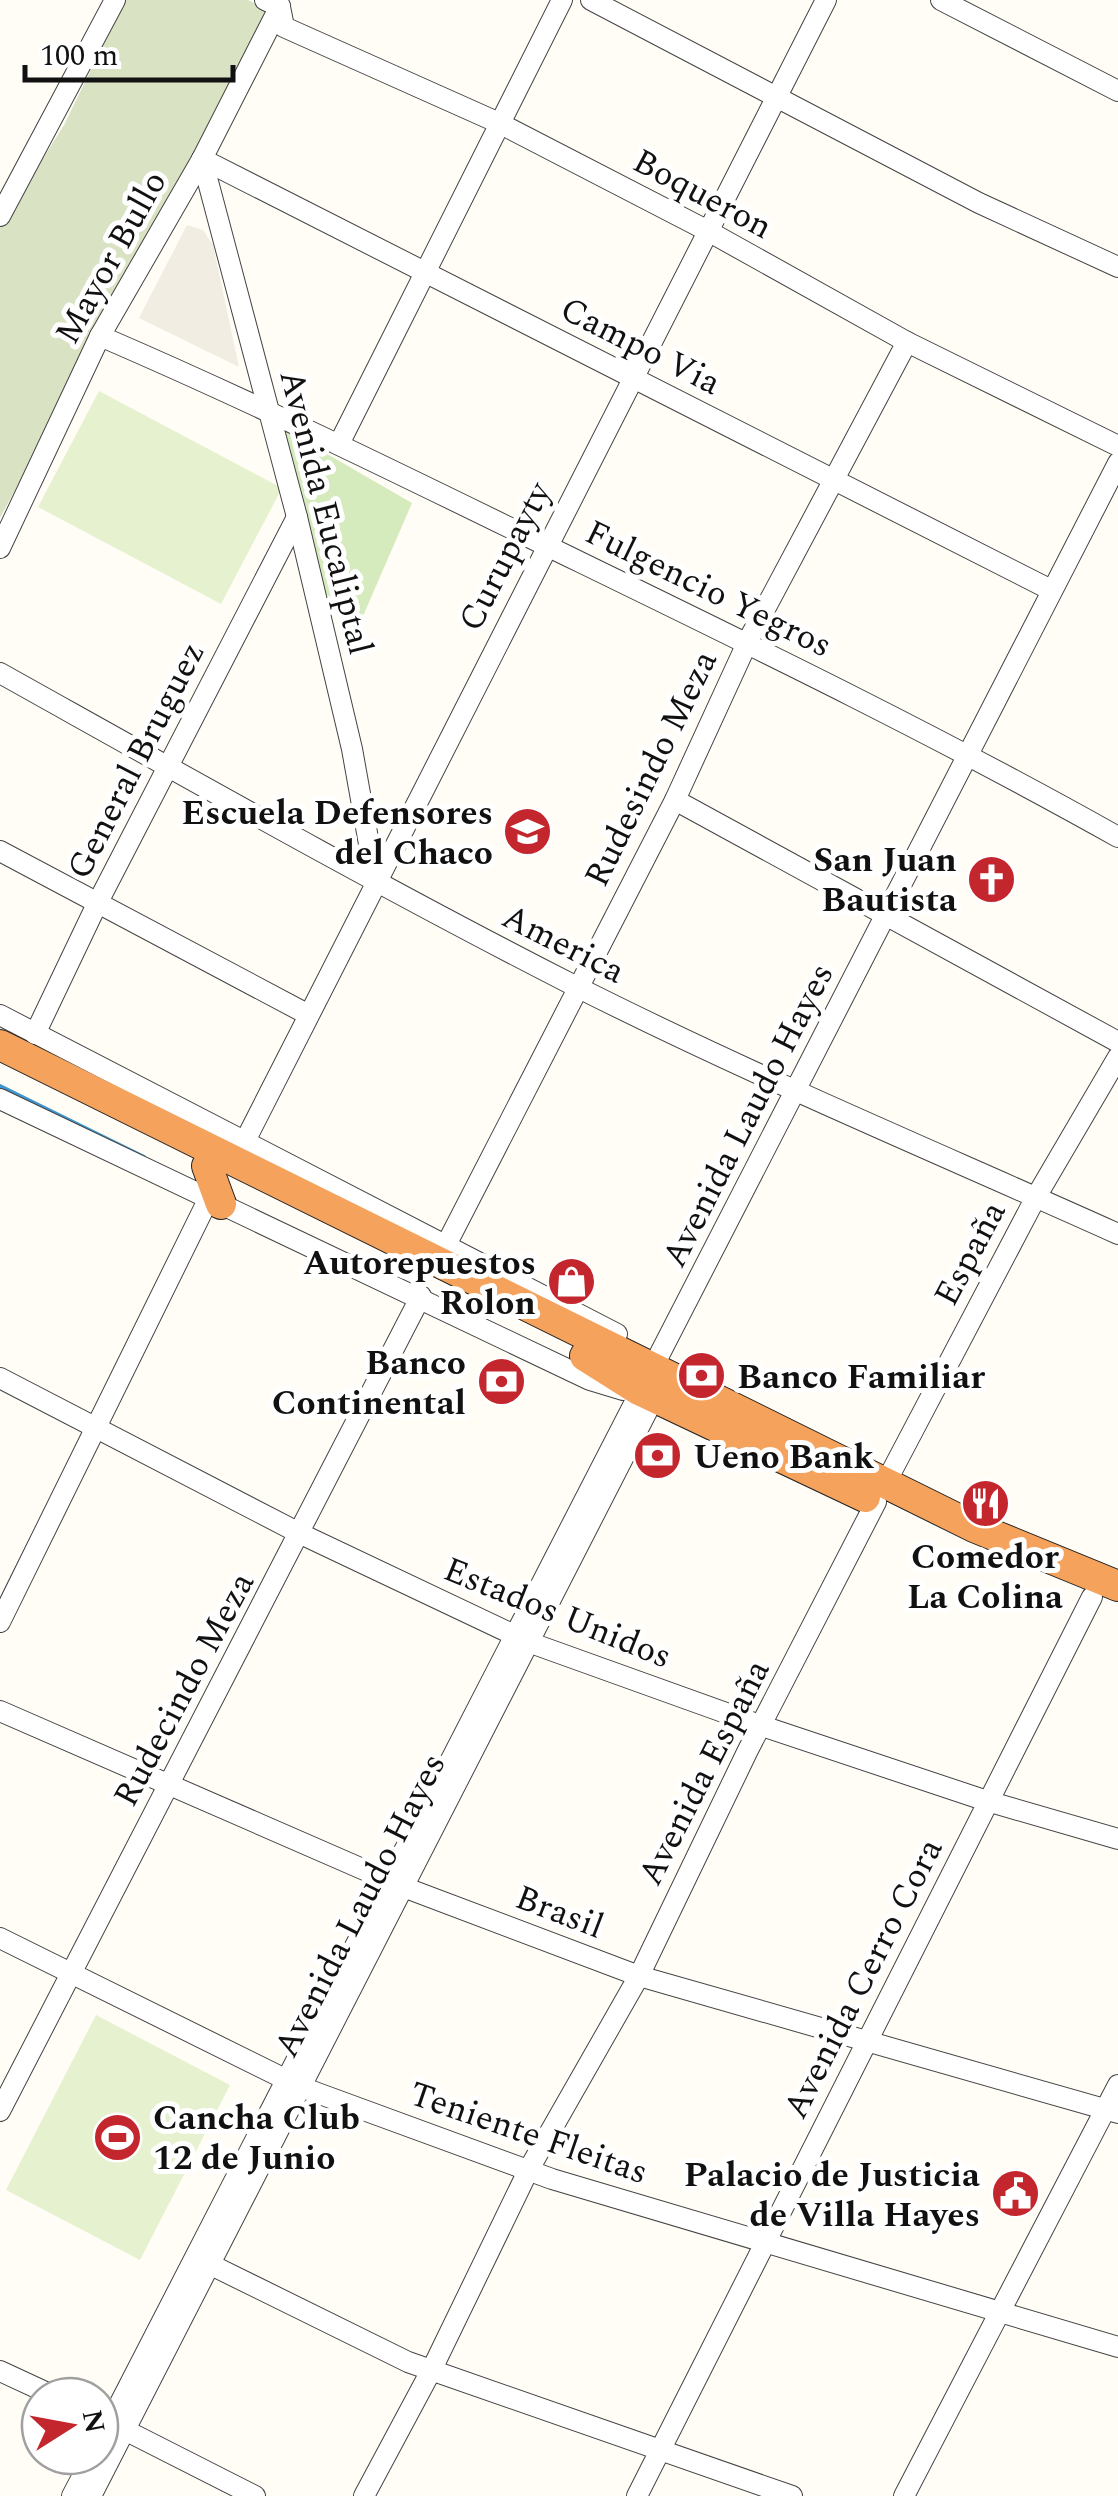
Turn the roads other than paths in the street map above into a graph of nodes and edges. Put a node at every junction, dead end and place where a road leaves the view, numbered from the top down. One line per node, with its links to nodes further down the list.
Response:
1 (115, 0): 11 (street)
2 (562, 0): 9 (street)
3 (591, 0): 8 (street)
4 (826, 0): 8 (street, Curupayty)
5 (941, 0): 7 (street)
6 (276, 2): 9 (street, Boqueron); 10 (street, Mayor Bullo)
7 (1118, 91)
8 (778, 95): 12 (street, Curupayty); 13 (street)
9 (498, 123): 12 (street, Boqueron); 14 (street)
10 (202, 158): 14 (street, Campo Via); 15 (street, Mayor Bullo); 18 (street, Avenida Eucaliptal)
11 (0, 216)
12 (708, 231): 16 (street, Boqueron); 17 (street, Curupayty)
13 (1118, 268)
14 (423, 271): 17 (street, Campo Via); 19 (street)
15 (100, 336): 18 (street, Fulgencio Yegros); 25 (street, Mayor Bullo)
16 (908, 342): 20 (street, Boqueron); 22 (street, Rudesindo Meza)
17 (631, 376): 22 (street, Campo Via); 24 (street, Curupayty)
18 (266, 408): 19 (street, Fulgencio Yegros); 23 (street, Avenida Eucaliptal)
19 (340, 442): 24 (street, Fulgencio Yegros)
20 (1118, 446)
21 (1118, 463): 26 (street)
22 (832, 478): 26 (street, Campo Via); 27 (street, Rudesindo Meza)
23 (296, 518): 30 (street, General Bruguez); 34 (street, Avenida Eucaliptal)
24 (545, 545): 27 (street, Fulgencio Yegros); 34 (street, Curupayty)
25 (0, 548)
26 (1051, 590): 29 (street)
27 (748, 641): 29 (street, Fulgencio Yegros); 31 (street, Rudesindo Meza)
28 (0, 672): 30 (street, America)
29 (971, 755): 32 (street, Fulgencio Yegros); 36 (street, Avenida Laudo Hayes)
30 (169, 767): 34 (street, America); 35 (street, General Bruguez)
31 (676, 800): 36 (street); 37 (street, Rudesindo Meza)
32 (1118, 837)
33 (0, 851): 35 (street)
34 (376, 884): 37 (street, America); 39 (street, Curupayty)
35 (97, 904): 39 (street); 40 (street, General Bruguez)
36 (889, 920): 41 (street); 45 (street, Avenida Laudo Hayes)
37 (576, 986): 45 (street, America); 52 (street, Rudesindo Meza)
38 (0, 1014): 40 (street)
39 (307, 1014): 47 (street, Curupayty)
40 (35, 1034): 47 (street)
41 (1118, 1042)
42 (0, 1045): 55 (highway)
43 (1118, 1057): 49 (street, España)
44 (0, 1066): 48 (highway)
45 (800, 1094): 49 (street, America); 55 (street, Avenida Laudo Hayes)
46 (1, 1103): 50 (street)
47 (244, 1143): 52 (street)
48 (206, 1166): 50 (highway); 55 (highway)
49 (1036, 1197): 51 (street, America); 57 (street, España)
50 (215, 1201): 53 (street); 56 (street)
51 (1118, 1234)
52 (445, 1247): 55 (street)
53 (420, 1296): 55 (street); 58 (street, Rudecindo Meza)
54 (0, 1378): 56 (street, Estados Unidos)
55 (654, 1378): 57 (highway); 61 (street, Avenida Laudo Hayes)
56 (98, 1428): 58 (street, Estados Unidos); 60 (street)
57 (881, 1493): 59 (highway); 63 (street, Avenida España)
58 (301, 1534): 61 (street, Estados Unidos); 64 (street, Rudecindo Meza)
59 (1111, 1587): 65 (street, Avenida Cerro Cora)
60 (0, 1622)
61 (524, 1640): 63 (street, Estados Unidos); 67 (street, Avenida Laudo Hayes)
62 (0, 1711): 64 (street, Brasil)
63 (762, 1726): 65 (street, Estados Unidos); 70 (street, Avenida España)
64 (168, 1786): 67 (street, Brasil); 69 (street, Rudecindo Meza)
65 (987, 1801): 66 (street, Estados Unidos); 71 (street, Avenida Cerro Cora)
66 (1118, 1838)
67 (397, 1884): 70 (street, Brasil); 72 (street, Avenida Laudo Hayes)
68 (0, 1938): 69 (street, Teniente Fleitas)
69 (71, 1974): 72 (street, Teniente Fleitas); 74 (street, Rudecindo Meza)
70 (639, 1976): 71 (street, Brasil); 76 (street, Avenida España)
71 (868, 2043): 75 (street, Brasil); 77 (street, Avenida Cerro Cora)
72 (293, 2082): 76 (street, Teniente Fleitas); 78 (street, Avenida Laudo Hayes)
73 (1118, 2084): 75 (street)
74 (0, 2111)
75 (1112, 2111): 79 (street)
76 (529, 2169): 77 (street, Teniente Fleitas); 81 (street, Avenida España)
77 (763, 2240): 79 (street, Teniente Fleitas); 84 (street, Avenida Cerro Cora)
78 (202, 2260): 81 (street); 82 (street, Avenida Laudo Hayes)
79 (999, 2309): 80 (street, Teniente Fleitas); 89 (street)
80 (1118, 2347)
81 (432, 2369): 84 (street); 86 (street, Avenida España)
82 (120, 2408)
83 (120, 2433): 85 (street)
84 (663, 2448): 87 (street, Avenida Cerro Cora); 88 (street)
85 (255, 2496)
86 (364, 2496)
87 (637, 2496)
88 (792, 2496)
89 (904, 2496)

